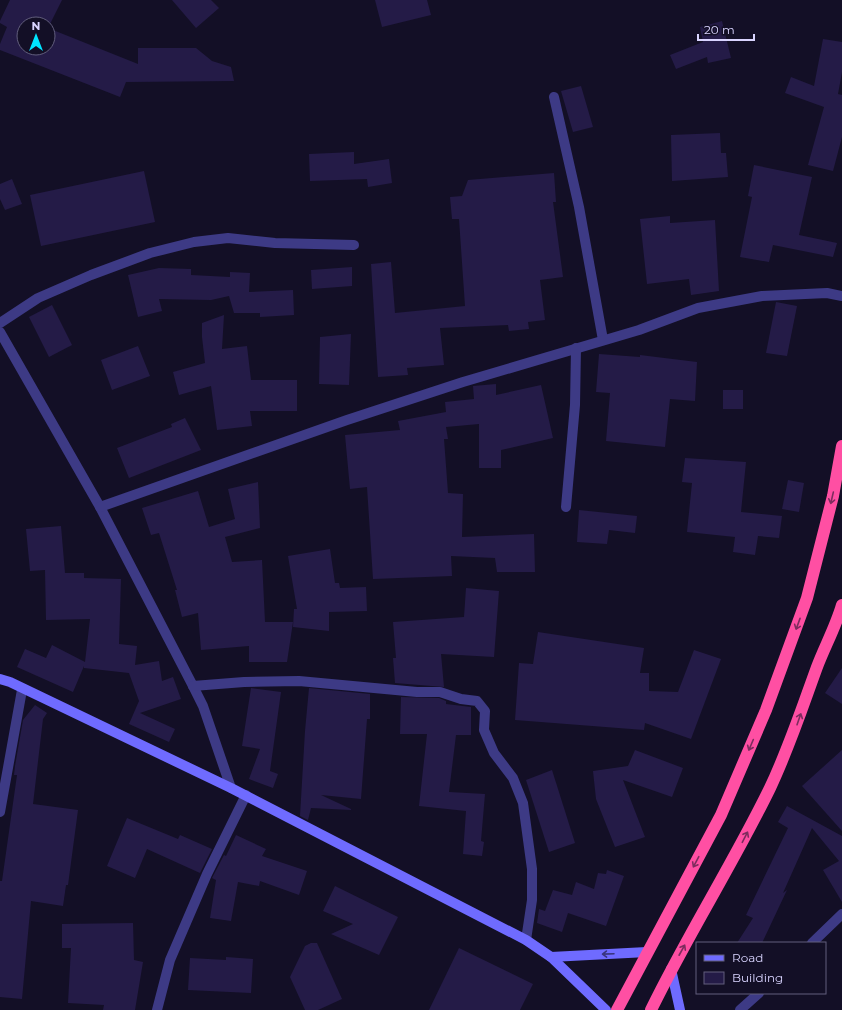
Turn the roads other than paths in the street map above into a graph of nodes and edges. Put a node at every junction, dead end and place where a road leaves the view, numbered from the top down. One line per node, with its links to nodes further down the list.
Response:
1 (554, 97): 6 (street)
2 (354, 245): 4 (street)
3 (842, 296): 6 (street)
4 (0, 323)
5 (0, 332): 9 (street)
6 (603, 340): 7 (street)
7 (576, 348): 9 (street); 10 (street)
8 (842, 446): 21 (highway, one-way to 21)
9 (100, 507): 13 (street)
10 (566, 507)
11 (842, 605): 23 (highway, one-way to 11)
12 (0, 679): 14 (street)
13 (193, 686): 15 (street); 19 (street)
14 (22, 690): 15 (street); 17 (street)
15 (231, 788): 16 (street)
16 (246, 795): 19 (street); 25 (street)
17 (0, 812)
18 (842, 914): 20 (street)
19 (526, 940): 22 (street)
20 (813, 942)
21 (647, 952): 22 (street, one-way to 22); 27 (highway)
22 (551, 957): 26 (street)
23 (671, 969): 28 (highway); 29 (street)
24 (758, 994): 30 (street)
25 (157, 1010)
26 (606, 1010)
27 (617, 1010)
28 (651, 1010)
29 (680, 1010)
30 (740, 1010)

